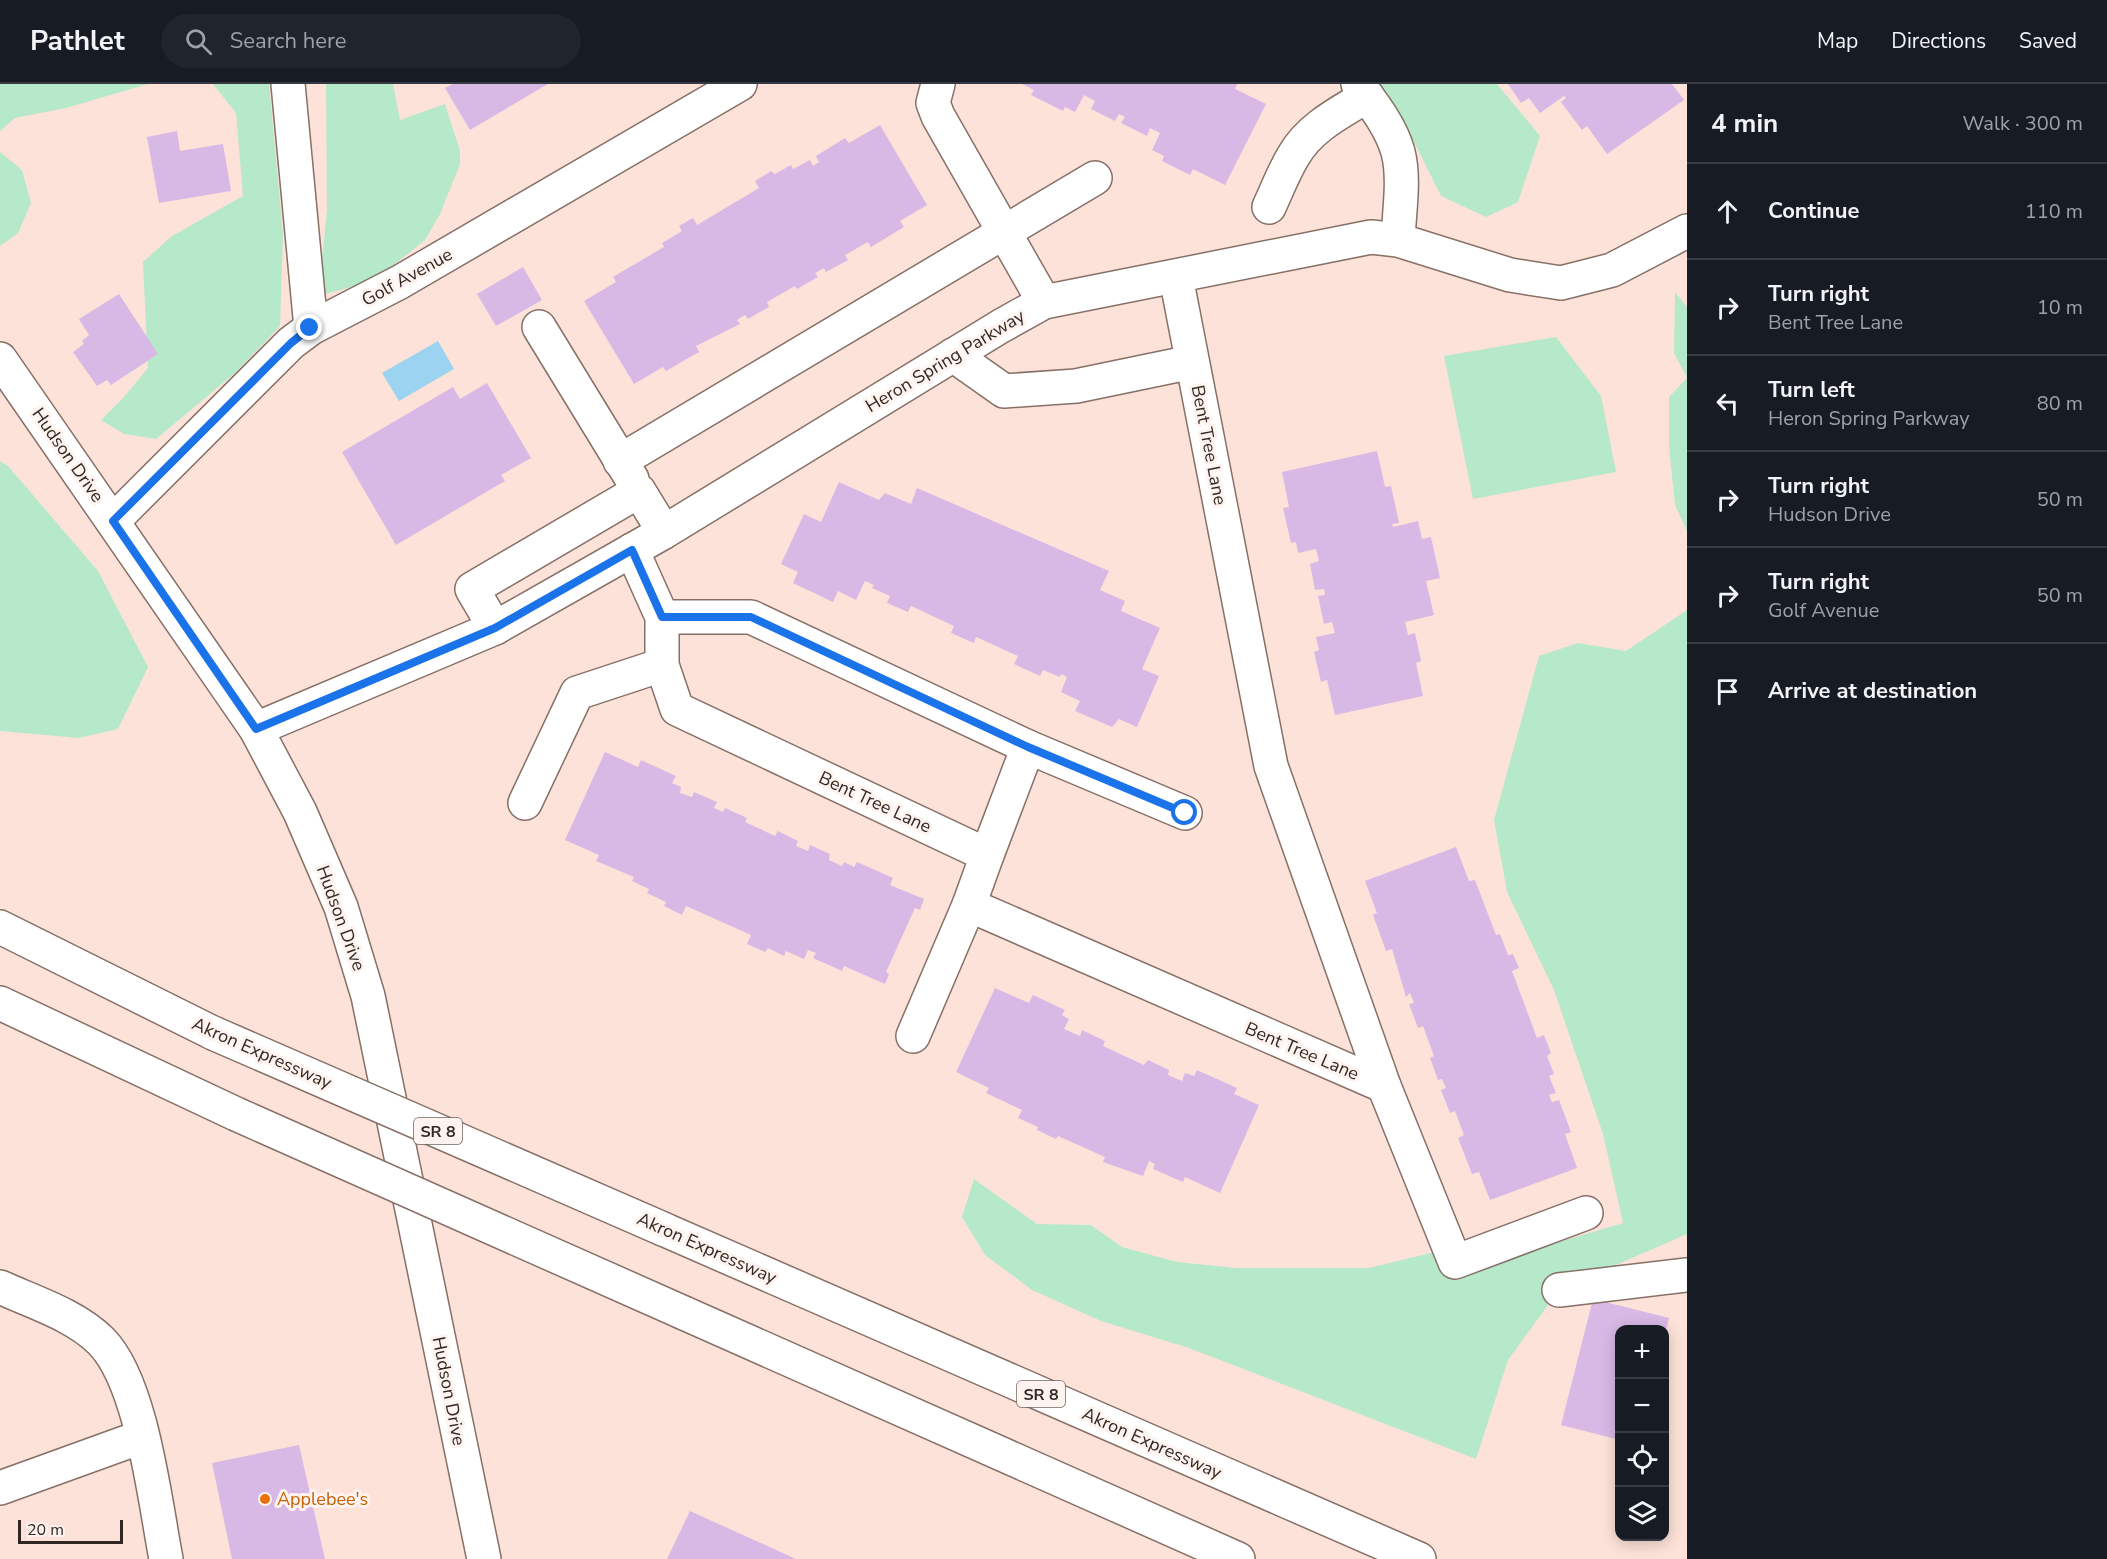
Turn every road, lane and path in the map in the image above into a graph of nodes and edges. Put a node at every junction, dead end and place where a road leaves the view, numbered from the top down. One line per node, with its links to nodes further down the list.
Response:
1 (288, 84): 13 (main road)
2 (740, 84): 13 (main road, Golf Avenue)
3 (938, 84): 8 (main road)
4 (1363, 90): 6 (main road); 9 (main road)
5 (1095, 178): 8 (main road)
6 (1269, 207)
7 (1687, 231): 9 (main road, Heron Spring Parkway)
8 (1004, 232): 11 (main road); 17 (main road)
9 (1398, 240): 10 (main road, Heron Spring Parkway)
10 (1176, 277): 11 (main road, Heron Spring Parkway); 16 (main road, Bent Tree Lane)
11 (1044, 302): 14 (main road, Heron Spring Parkway)
12 (539, 327): 17 (main road)
13 (310, 328): 19 (main road, Golf Avenue)
14 (953, 356): 16 (main road); 20 (main road, Heron Spring Parkway)
15 (0, 360): 19 (main road, Hudson Drive)
16 (1192, 362): 34 (main road, Bent Tree Lane)
17 (620, 460): 18 (main road)
18 (639, 491): 20 (main road); 23 (main road)
19 (113, 521): 25 (main road, Hudson Drive)
20 (664, 532): 21 (main road, Heron Spring Parkway)
21 (632, 550): 22 (main road, Bent Tree Lane); 23 (main road, Heron Spring Parkway)
22 (662, 617): 24 (main road, Bent Tree Lane); 26 (main road)
23 (495, 628): 25 (main road, Heron Spring Parkway)
24 (662, 665): 27 (main road); 29 (main road, Bent Tree Lane)
25 (256, 729): 43 (main road, Hudson Drive)
26 (1028, 747): 28 (main road); 29 (main road)
27 (525, 803)
28 (1185, 813)
29 (987, 855): 30 (main road)
30 (969, 905): 33 (main road); 34 (main road, Bent Tree Lane)
31 (0, 927): 46 (main road, Akron Expressway / SR 8, bridge)
32 (0, 1003): 41 (main road, bridge)
33 (913, 1036)
34 (1384, 1086): 35 (main road)
35 (1586, 1213)
36 (1687, 1275): 38 (main road)
37 (0, 1287): 39 (main road)
38 (1559, 1290)
39 (141, 1437): 40 (main road); 42 (main road)
40 (0, 1488)
41 (1089, 1493): 44 (main road); 45 (main road)
42 (166, 1559)
43 (484, 1559)
44 (1192, 1559)
45 (1238, 1559)
46 (1419, 1559)

